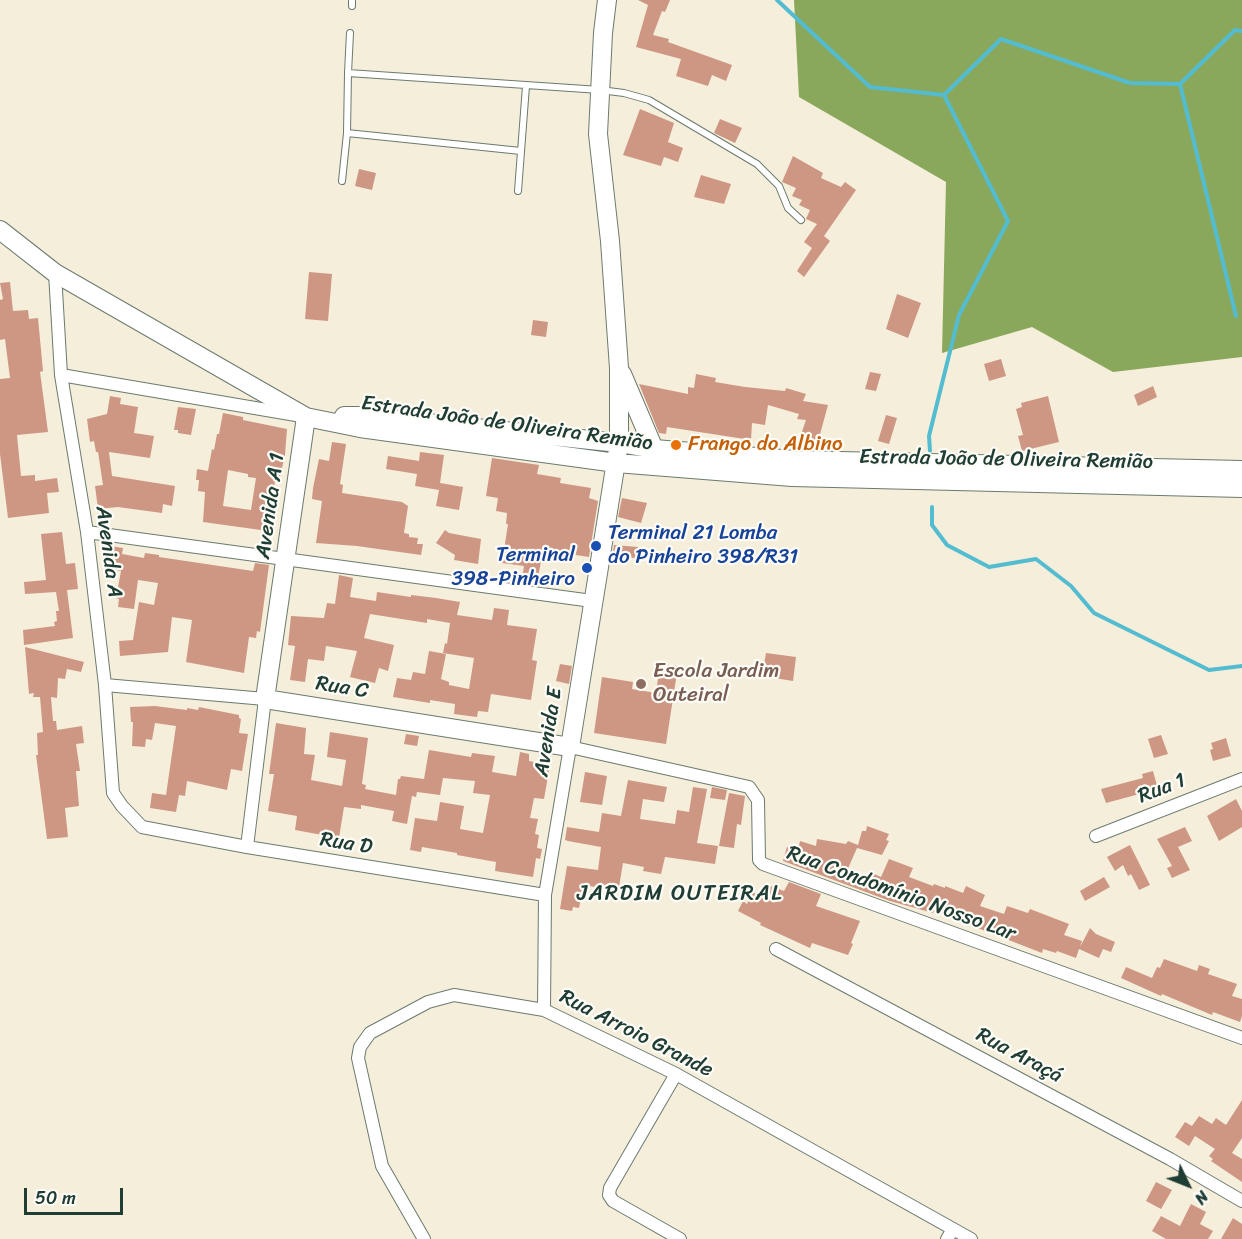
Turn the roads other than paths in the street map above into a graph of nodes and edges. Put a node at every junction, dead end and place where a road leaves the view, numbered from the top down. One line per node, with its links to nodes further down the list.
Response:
1 (607, 0): 5 (main road, Avenida E)
2 (350, 33): 3 (lane)
3 (348, 73): 4 (lane); 6 (lane)
4 (526, 86): 5 (lane); 7 (lane)
5 (600, 90): 10 (lane); 13 (main road, Avenida E)
6 (347, 133): 7 (lane); 8 (lane)
7 (521, 151): 9 (lane)
8 (342, 181)
9 (518, 191)
10 (801, 220)
11 (0, 230): 12 (main road, Estrada João de Oliveira Remião)
12 (55, 273): 14 (street, Avenida A); 15 (main road, Estrada João de Oliveira Remião)
13 (619, 368): 16 (main road, Avenida E); 17 (main road)
14 (61, 375): 15 (street); 21 (street, Avenida A)
15 (306, 417): 16 (main road, Estrada João de Oliveira Remião); 18 (main road, Estrada João de Oliveira Remião); 22 (main road, Avenida A 1)
16 (619, 443): 17 (main road, Estrada João de Oliveira Remião); 18 (main road, Avenida E)
17 (654, 449): 18 (main road); 19 (main road, Estrada João de Oliveira Remião)
18 (616, 463): 20 (main road, Estrada João de Oliveira Remião); 23 (main road, Avenida E)
19 (1242, 470)
20 (1242, 488)
21 (87, 532): 22 (street); 24 (street, Avenida A)
22 (286, 558): 23 (street); 25 (main road, Avenida A 1)
23 (592, 602): 26 (main road, Avenida E)
24 (105, 685): 25 (street, Rua C); 28 (street, Avenida A)
25 (265, 699): 26 (main road, Rua C); 30 (street, Avenida A 1)
26 (570, 747): 31 (street, Avenida E); 34 (street, Rua Condomínio Nosso Lar)
27 (1242, 779): 29 (street, Rua 1)
28 (142, 827): 30 (street, Rua D)
29 (1096, 836)
30 (247, 847): 31 (street, Rua D)
31 (544, 895): 33 (street, Avenida E)
32 (776, 949): 36 (street, Rua Araçá)
33 (544, 1010): 35 (street, Rua Arroio Grande); 38 (street, Rua Arroio Grande)
34 (1242, 1038)
35 (676, 1074): 37 (street, Rua Arroio Grande); 39 (street)
36 (1242, 1201)
37 (950, 1234): 40 (street, Rua Arroio Grande)
38 (424, 1239)
39 (680, 1239)
40 (972, 1239)

